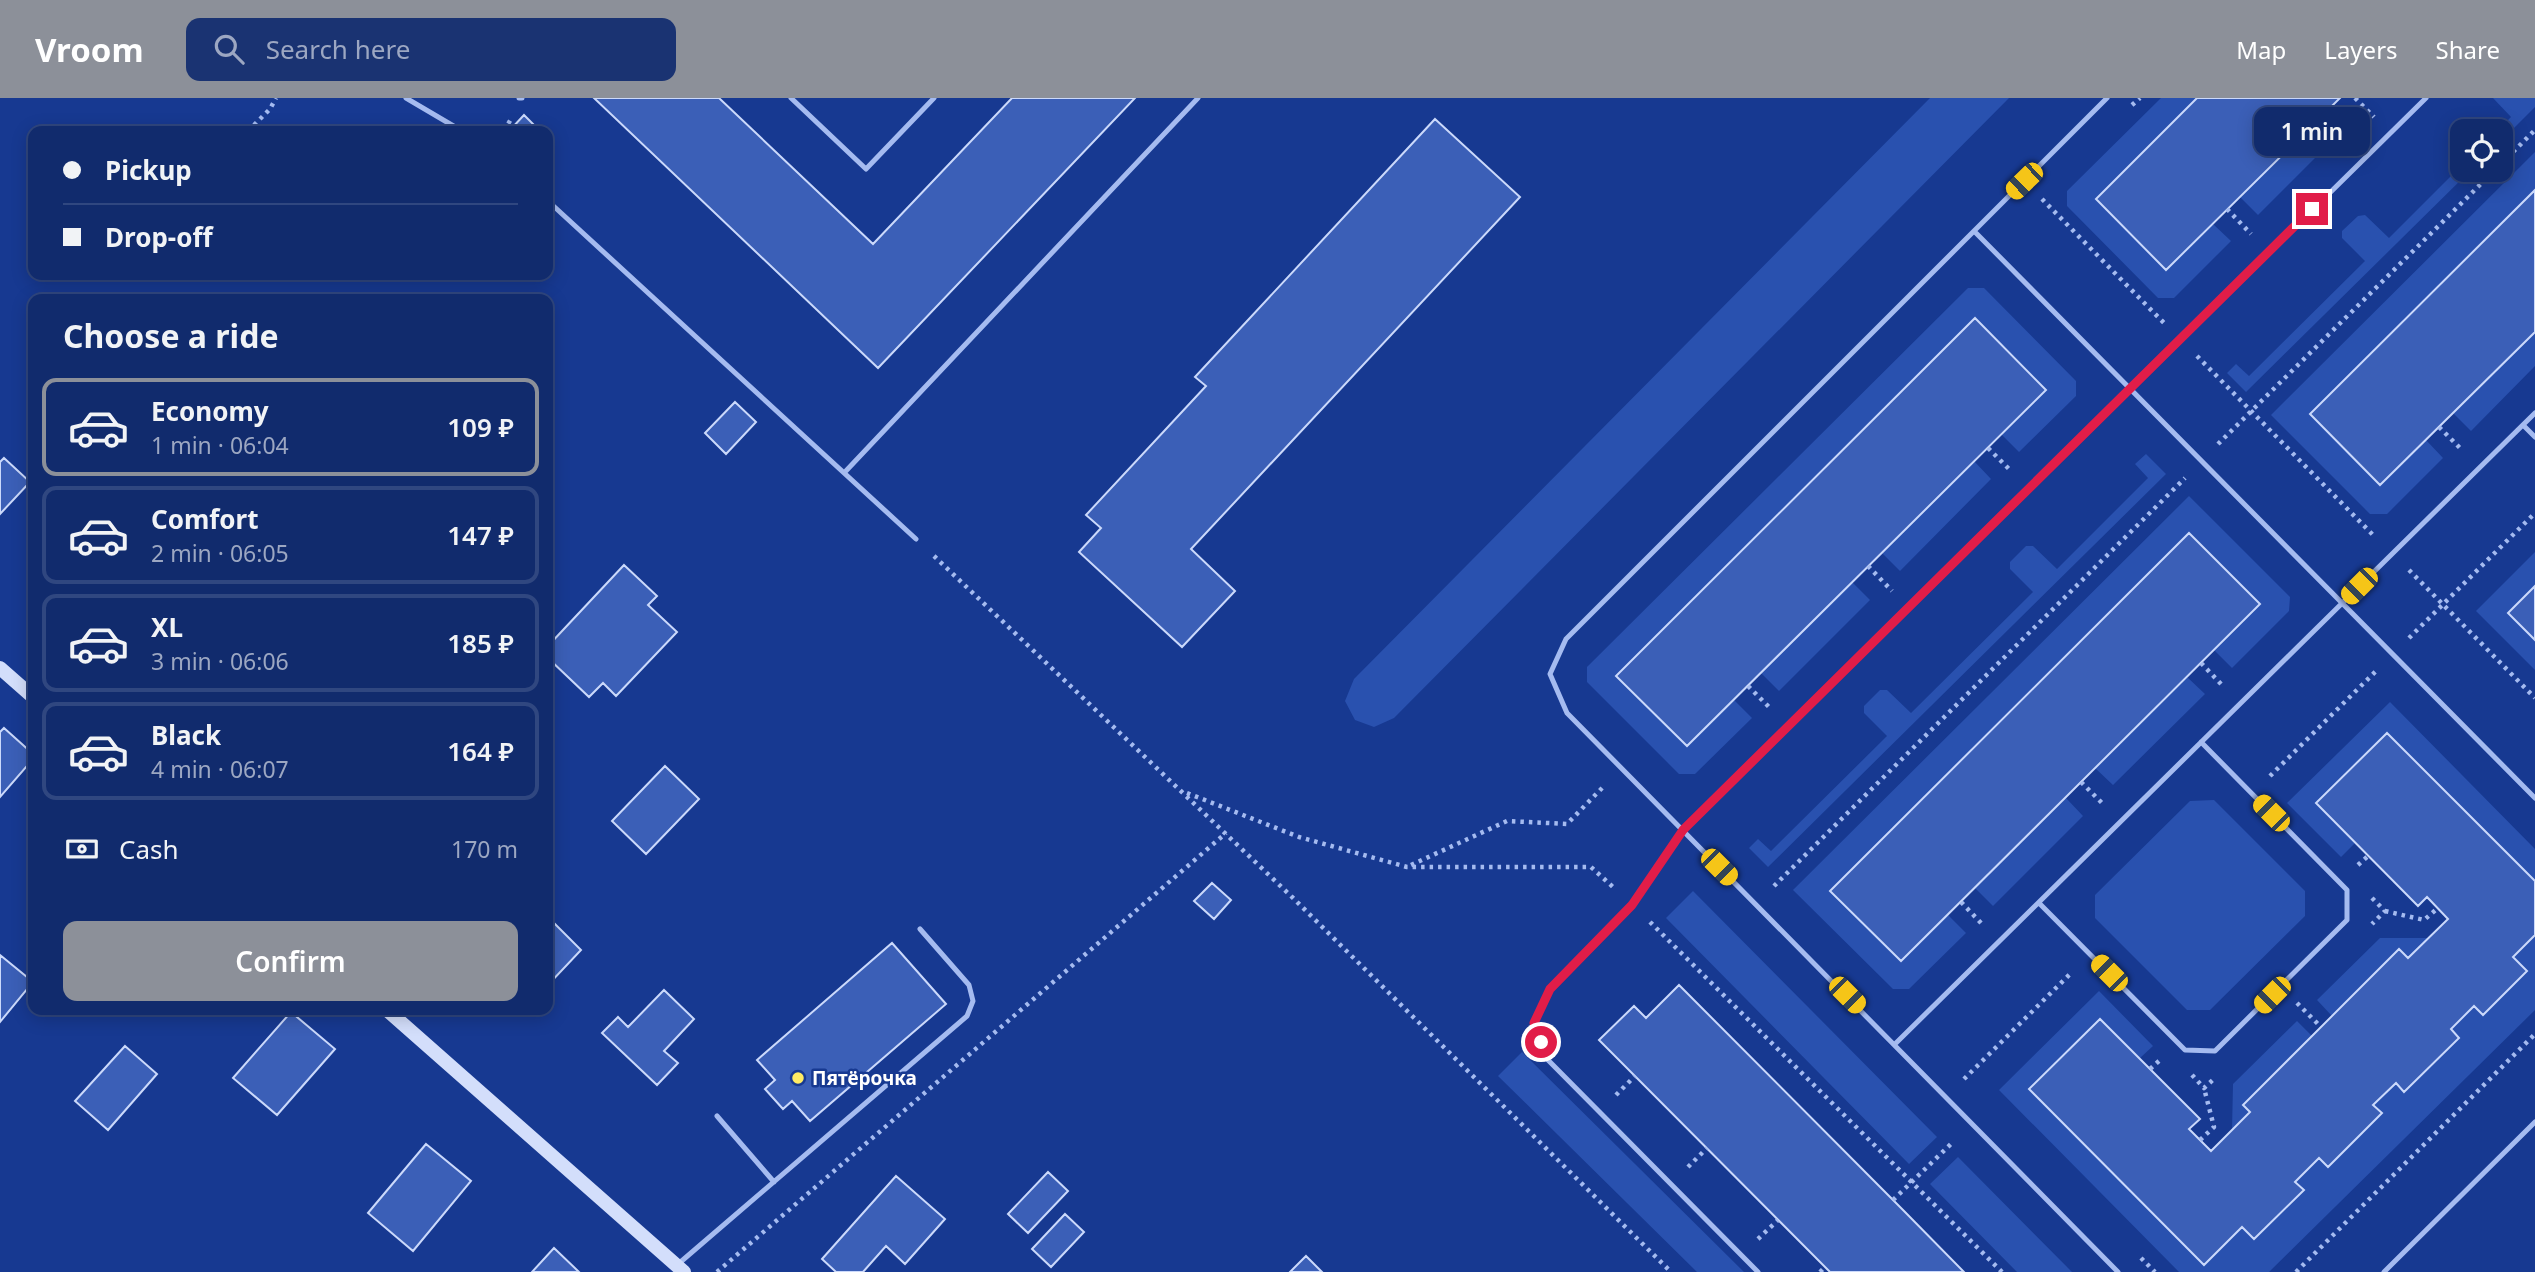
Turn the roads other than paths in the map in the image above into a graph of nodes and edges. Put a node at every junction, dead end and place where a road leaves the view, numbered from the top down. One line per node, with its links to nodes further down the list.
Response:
1 (406, 98): 7 (lane)
2 (791, 98): 3 (lane)
3 (934, 98)
4 (1198, 98): 14 (lane)
5 (2107, 98): 9 (lane)
6 (2426, 98): 10 (lane)
7 (454, 126)
8 (553, 206): 14 (lane)
9 (1974, 231): 10 (lane); 21 (lane)
10 (2130, 389): 16 (lane); 21 (lane)
11 (2535, 412): 12 (lane)
12 (2523, 425): 13 (lane); 16 (lane)
13 (2535, 437)
14 (844, 472): 15 (lane)
15 (916, 539)
16 (2342, 603): 19 (lane); 20 (lane)
17 (0, 668): 18 (main road)
18 (28, 693)
19 (2201, 742): 22 (lane); 22 (lane)
20 (2535, 798)
21 (1683, 830): 25 (lane); 30 (lane)
22 (2039, 902): 25 (lane)
23 (920, 929): 28 (lane)
24 (393, 1015): 29 (main road)
25 (1895, 1044): 31 (lane)
26 (717, 1116): 28 (lane)
27 (2535, 1122): 32 (lane)
28 (774, 1182): 29 (lane)
29 (681, 1269)
30 (1758, 1272)
31 (2118, 1272)
32 (2384, 1272)

